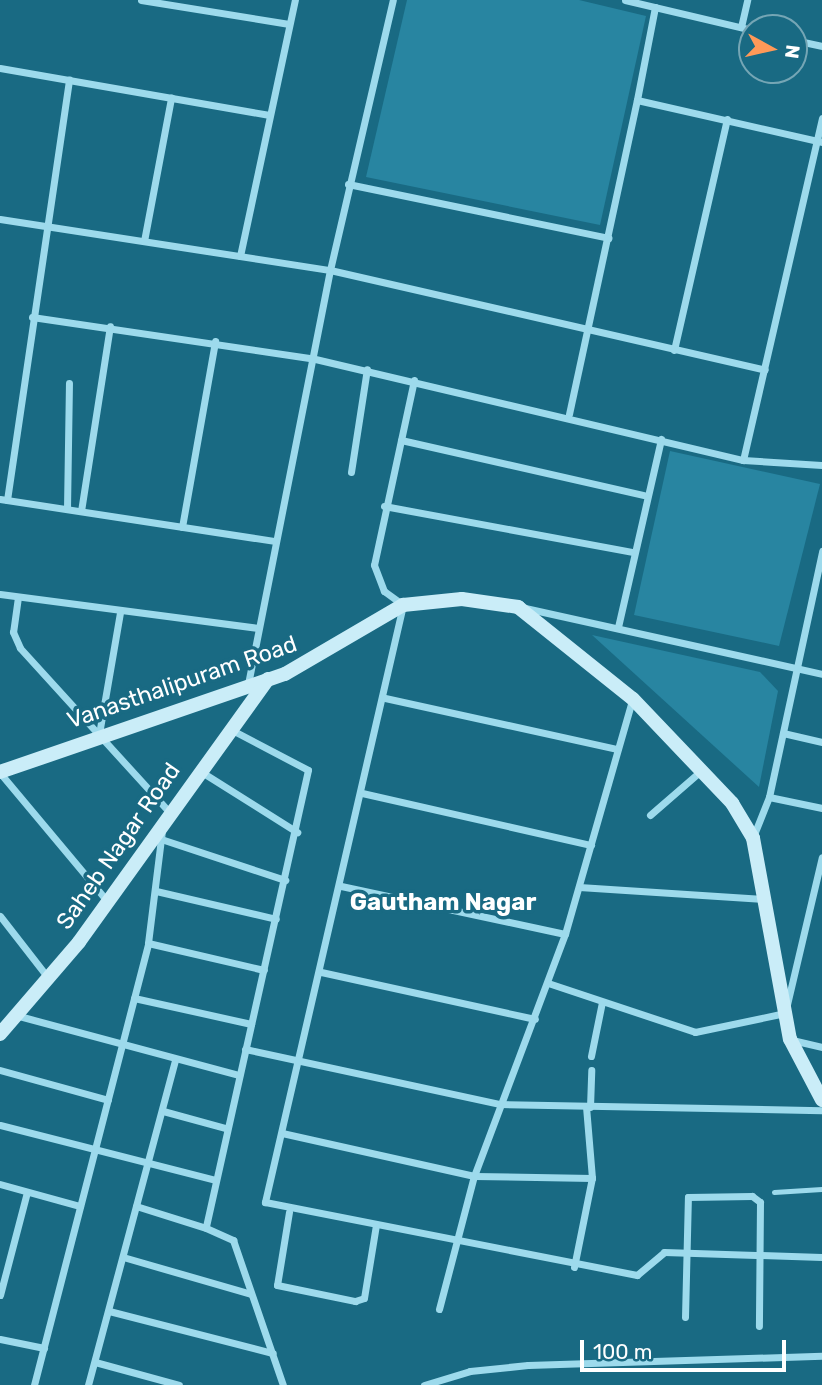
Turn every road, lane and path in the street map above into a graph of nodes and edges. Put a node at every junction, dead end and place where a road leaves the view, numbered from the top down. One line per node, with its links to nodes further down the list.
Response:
1 (141, 0): 6 (street)
2 (295, 0): 6 (street)
3 (393, 0): 16 (street)
4 (625, 0): 5 (street)
5 (655, 7): 7 (street); 11 (street)
6 (289, 24): 12 (street)
7 (738, 26)
8 (0, 68): 9 (street)
9 (69, 79): 10 (street); 18 (street)
10 (171, 98): 12 (street); 20 (street)
11 (636, 100): 14 (street); 19 (street)
12 (268, 115): 21 (street)
13 (822, 118): 15 (street)
14 (727, 120): 15 (street); 27 (street)
15 (819, 141): 30 (street)
16 (348, 184): 19 (street); 22 (street)
17 (0, 219): 18 (street)
18 (45, 226): 20 (street); 23 (street)
19 (608, 238): 25 (street)
20 (144, 241): 21 (street)
21 (240, 256): 22 (street)
22 (330, 270): 25 (street); 28 (street)
23 (32, 317): 24 (street); 40 (street)
24 (110, 326): 26 (street); 43 (street)
25 (587, 327): 27 (street); 33 (street)
26 (215, 341): 28 (street); 44 (street)
27 (674, 350): 30 (street)
28 (311, 358): 29 (street); 45 (street)
29 (367, 369): 31 (street); 38 (street)
30 (765, 370): 36 (street)
31 (414, 380): 33 (street); 35 (street)
32 (69, 383): 42 (street)
33 (569, 414): 34 (street)
34 (661, 439): 36 (street); 39 (street)
35 (401, 440): 39 (street); 41 (street)
36 (743, 460): 37 (street)
37 (822, 465)
38 (351, 472)
39 (644, 495): 47 (street)
40 (4, 500): 42 (street)
41 (384, 506): 47 (street); 51 (street)
42 (67, 509): 43 (street)
43 (81, 511): 44 (street)
44 (183, 527): 45 (street)
45 (274, 541): 55 (street)
46 (822, 551): 48 (street)
47 (632, 552): 54 (street)
48 (818, 568): 56 (street)
49 (0, 594): 50 (street)
50 (18, 597): 53 (street); 64 (street)
51 (403, 605): 52 (street, Vanasthalipuram Road); 58 (street, Vanasthalipuram Road); 60 (street)
52 (518, 607): 54 (street); 61 (street)
53 (120, 613): 55 (street); 64 (street)
54 (618, 626): 56 (street)
55 (258, 628): 59 (street)
56 (795, 668): 57 (street); 63 (street)
57 (822, 674)
58 (268, 679): 59 (street, Vanasthalipuram Road); 62 (street, Saheb Nagar Road)
59 (248, 684): 64 (street, Vanasthalipuram Road)
60 (385, 698): 66 (street); 70 (street)
61 (633, 699): 66 (street); 67 (street)
62 (230, 729): 68 (street, Saheb Nagar Road); 75 (street)
63 (783, 733): 65 (street); 71 (street)
64 (99, 734): 69 (street, Vanasthalipuram Road); 74 (street)
65 (822, 742)
66 (617, 749): 78 (street)
67 (703, 769): 73 (street); 76 (street)
68 (199, 771): 74 (street, Saheb Nagar Road); 75 (street)
69 (0, 772): 85 (street)
70 (362, 793): 78 (street); 81 (street)
71 (769, 797): 72 (street); 76 (street)
72 (822, 808)
73 (650, 815)
74 (166, 816): 77 (street); 85 (street, Saheb Nagar Road)
75 (296, 832): 80 (street)
76 (753, 838): 84 (street)
77 (161, 839): 80 (street); 83 (street)
78 (591, 845): 82 (street)
79 (822, 857): 96 (street)
80 (285, 880): 87 (street)
81 (341, 886): 88 (street); 91 (street)
82 (579, 887): 84 (street); 88 (street)
83 (156, 891): 87 (street); 89 (street)
84 (765, 899): 96 (street)
85 (107, 901): 92 (street, Saheb Nagar Road)
86 (0, 916): 92 (street)
87 (276, 919): 90 (street)
88 (565, 934): 93 (street)
89 (148, 943): 90 (street); 94 (street)
90 (264, 970): 99 (street)
91 (321, 972): 98 (street); 107 (street)
92 (50, 980): 97 (street, Saheb Nagar Road)
93 (548, 983): 95 (street); 98 (street)
94 (134, 998): 99 (street); 102 (street)
95 (602, 1002): 96 (street); 105 (street)
96 (785, 1013): 101 (street)
97 (19, 1016): 100 (street, Saheb Nagar Road); 102 (street)
98 (535, 1019): 113 (street)
99 (251, 1024): 104 (street)
100 (0, 1034)
101 (790, 1040): 103 (street); 112 (street)
102 (122, 1045): 106 (street); 111 (street)
103 (822, 1047)
104 (244, 1049): 107 (street); 110 (street)
105 (591, 1056)
106 (175, 1060): 110 (street); 116 (street)
107 (301, 1061): 113 (street); 119 (street)
108 (0, 1070): 111 (street)
109 (591, 1070): 114 (street)
110 (239, 1075): 118 (street)
111 (108, 1100): 120 (street)
112 (822, 1100)
113 (500, 1104): 114 (street); 122 (street)
114 (588, 1107): 115 (street); 123 (street)
115 (822, 1110)
116 (163, 1111): 118 (street); 121 (street)
117 (0, 1125): 120 (street)
118 (225, 1128): 124 (street)
119 (282, 1133): 122 (street); 131 (street)
120 (94, 1154): 121 (street); 129 (street)
121 (149, 1162): 124 (street); 130 (street)
122 (474, 1176): 123 (street); 134 (street)
123 (592, 1178): 139 (street)
124 (215, 1180): 133 (street)
125 (0, 1184): 127 (street)
126 (822, 1189): 128 (lane)
127 (27, 1192): 129 (street); 140 (street)
128 (774, 1192)
129 (80, 1206): 147 (street)
130 (136, 1206): 133 (street); 136 (street)
131 (289, 1212): 132 (street); 132 (street)
132 (376, 1225): 134 (street)
133 (206, 1228): 141 (street)
134 (455, 1238): 139 (street); 142 (street)
135 (687, 1255): 137 (street); 137 (street); 139 (street); 144 (street)
136 (123, 1257): 141 (street); 143 (street)
137 (758, 1257): 138 (street); 145 (street)
138 (822, 1257)
139 (574, 1267)
140 (0, 1294)
141 (251, 1294): 148 (street)
142 (439, 1309)
143 (108, 1311): 148 (street); 150 (street)
144 (685, 1317)
145 (759, 1326)
146 (0, 1339): 147 (street)
147 (44, 1348): 152 (street)
148 (273, 1353): 156 (street)
149 (822, 1356): 157 (street)
150 (95, 1362): 151 (street); 153 (street)
151 (145, 1375): 154 (street); 155 (street)
152 (34, 1385)
153 (88, 1385)
154 (143, 1385)
155 (179, 1385)
156 (283, 1385)
157 (424, 1385)

